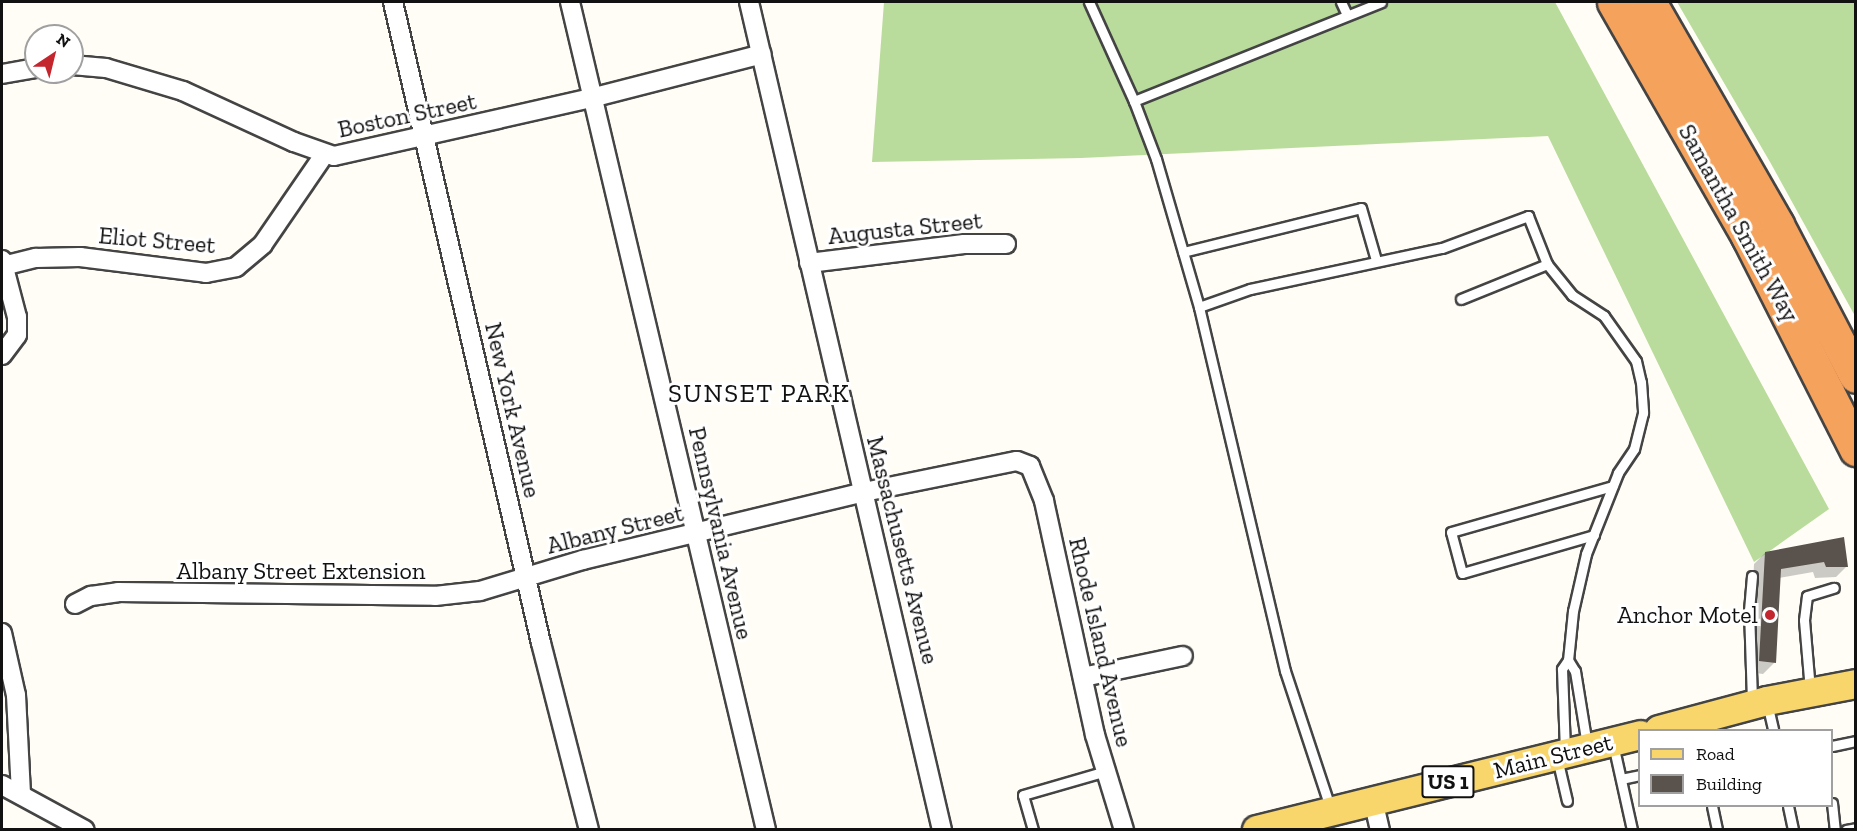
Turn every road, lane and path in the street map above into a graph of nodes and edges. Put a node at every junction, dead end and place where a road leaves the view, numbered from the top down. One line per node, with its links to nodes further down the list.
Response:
1 (393, 2): 18 (street, New York Avenue)
2 (570, 2): 16 (street, Pennsylvania Avenue)
3 (749, 2): 11 (street, Massachusetts Avenue)
4 (760, 2): 11 (street)
5 (1089, 2): 17 (lane)
6 (1341, 2): 10 (lane)
7 (1381, 2): 10 (lane)
8 (1614, 2): 30 (highway, Samantha Smith Way)
9 (1649, 2): 29 (highway, Samantha Smith Way)
10 (1347, 15): 17 (lane)
11 (754, 21): 12 (street, Massachusetts Avenue)
12 (762, 54): 16 (street, Boston Street); 23 (street, Massachusetts Avenue)
13 (84, 66): 19 (street, Boston Street)
14 (24, 70): 15 (street)
15 (2, 74)
16 (595, 97): 18 (street, Boston Street); 34 (street, Pennsylvania Avenue)
17 (1134, 101): 21 (lane)
18 (424, 138): 19 (street, Boston Street); 36 (street, New York Avenue)
19 (324, 155): 24 (street, Eliot Street)
20 (1006, 244): 23 (street, Augusta Street)
21 (1183, 252): 22 (lane); 27 (lane)
22 (1376, 260): 25 (lane); 27 (lane)
23 (809, 262): 33 (street, Massachusetts Avenue)
24 (2, 263): 28 (street)
25 (1547, 264): 26 (lane); 32 (lane)
26 (1461, 299)
27 (1199, 307): 64 (lane)
28 (2, 356)
29 (1856, 376)
30 (1856, 449)
31 (1030, 466): 33 (street, Albany Street); 43 (street, Rhode Island Avenue)
32 (1613, 486): 35 (lane); 35 (lane)
33 (864, 492): 34 (street, Albany Street); 69 (street, Massachusetts Avenue)
34 (695, 533): 36 (street, Albany Street); 68 (street, Pennsylvania Avenue)
35 (1593, 535): 42 (lane)
36 (527, 576): 39 (street, Albany Street Extension); 67 (street, New York Avenue)
37 (1752, 576): 46 (lane)
38 (1834, 588): 45 (lane)
39 (75, 604)
40 (2, 633): 58 (street)
41 (1183, 656): 43 (street)
42 (1568, 660): 53 (lane); 53 (lane)
43 (1083, 677): 54 (street, Rhode Island Avenue)
44 (1856, 684): 45 (main road)
45 (1810, 693): 46 (main road)
46 (1759, 703): 47 (main road); 49 (lane)
47 (1694, 726): 48 (main road)
48 (1668, 729)
49 (1772, 729)
50 (1638, 736): 53 (main road, Main Street / US 1)
51 (1856, 741): 52 (lane)
52 (1833, 746)
53 (1580, 750): 56 (lane); 59 (main road, Main Street / US 1); 60 (lane)
54 (1106, 771): 70 (lane); 71 (street, Rhode Island Avenue)
55 (1638, 776): 56 (lane)
56 (1621, 779): 74 (lane)
57 (2, 786): 58 (street)
58 (21, 795): 66 (street)
59 (1373, 800): 64 (main road, Main Street / US 1); 73 (street)
60 (1567, 801)
61 (1712, 807): 75 (lane)
62 (1788, 807): 76 (lane)
63 (1832, 807): 77 (lane)
64 (1332, 810): 72 (main road, Main Street / US 1)
65 (1856, 828): 78 (lane)
66 (82, 829)
67 (589, 830)
68 (766, 830)
69 (942, 830)
70 (1033, 830)
71 (1124, 830)
72 (1257, 830)
73 (1380, 830)
74 (1632, 830)
75 (1717, 830)
76 (1793, 830)
77 (1835, 830)
78 (1846, 830)

